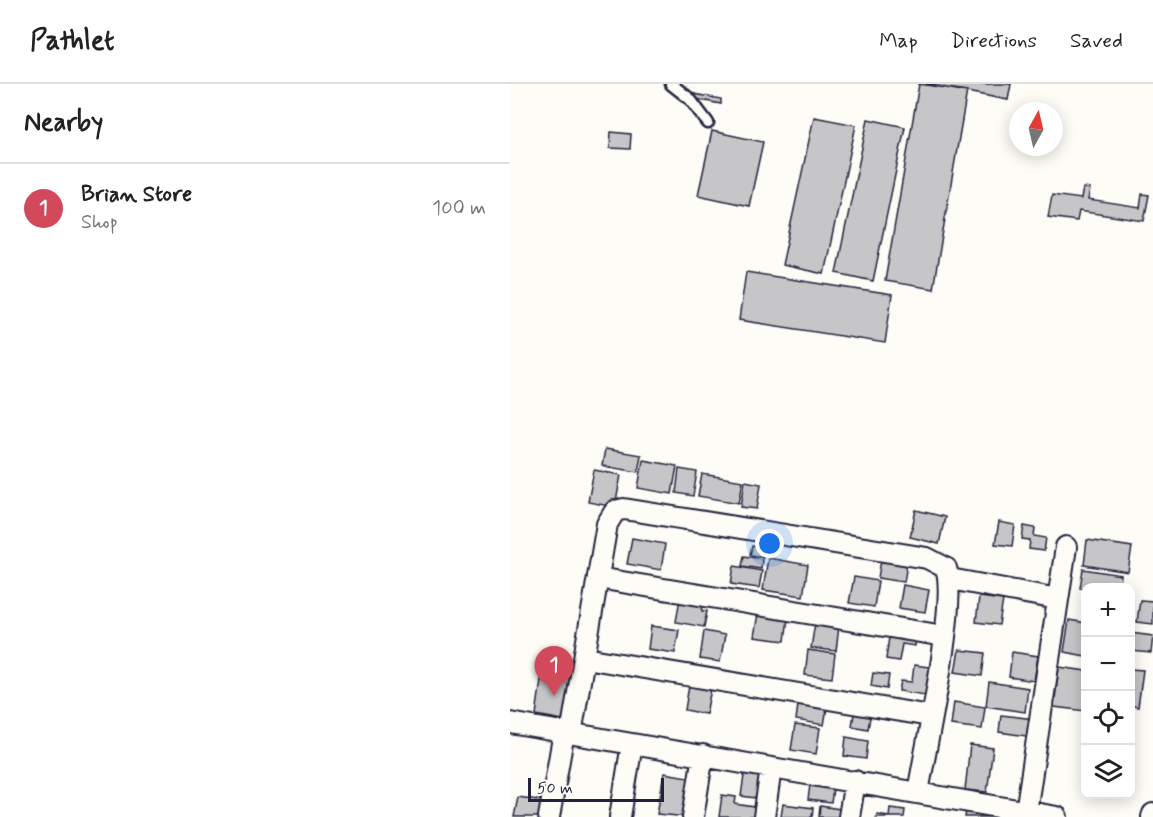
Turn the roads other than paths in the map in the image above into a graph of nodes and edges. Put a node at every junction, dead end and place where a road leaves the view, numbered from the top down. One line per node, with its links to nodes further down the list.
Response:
1 (672, 84): 2 (lane)
2 (708, 123)
3 (1066, 547): 6 (street)
4 (598, 578): 5 (street); 7 (street); 8 (street)
5 (950, 579): 6 (street); 7 (street)
6 (1058, 599): 17 (street)
7 (944, 636): 9 (street)
8 (585, 658): 9 (street); 11 (street)
9 (930, 716): 16 (street)
10 (510, 723): 11 (street)
11 (567, 733): 12 (street); 19 (street)
12 (632, 744): 13 (street); 20 (street)
13 (703, 755): 14 (street); 21 (street)
14 (771, 768): 15 (street); 22 (street)
15 (855, 781): 16 (street); 23 (street)
16 (918, 793): 18 (street)
17 (1026, 812): 18 (street); 24 (street)
18 (1001, 813)
19 (549, 817)
20 (620, 817)
21 (693, 817)
22 (764, 817)
23 (849, 817)
24 (1057, 817)

